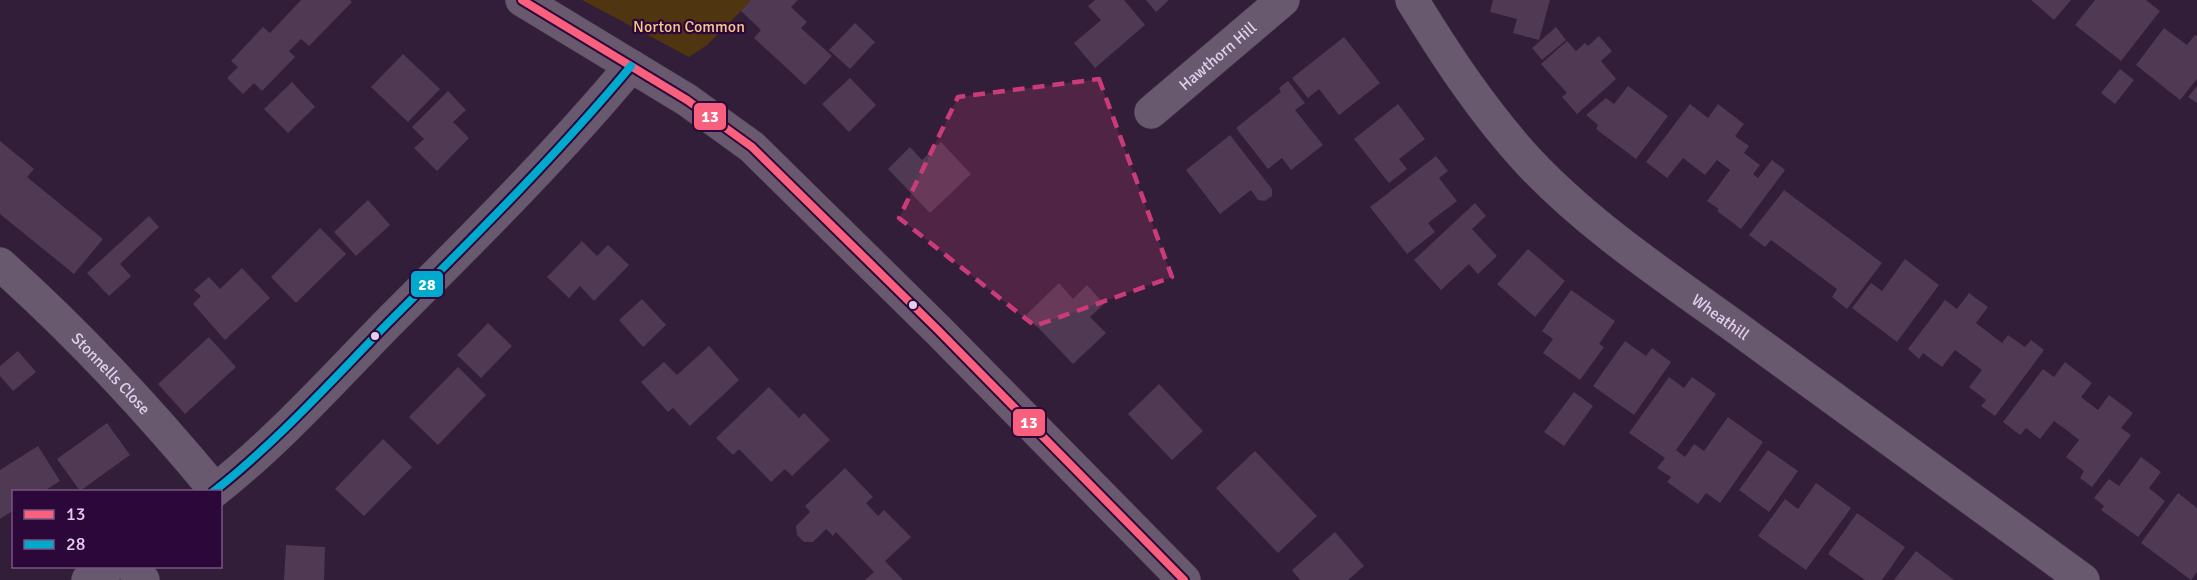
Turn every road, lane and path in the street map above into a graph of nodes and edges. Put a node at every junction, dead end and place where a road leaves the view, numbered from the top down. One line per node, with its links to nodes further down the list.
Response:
1 (522, 0): 4 (street)
2 (1283, 0): 5 (street, Hawthorn Hill)
3 (1412, 0): 14 (street, Wheathill)
4 (631, 66): 8 (street); 13 (street)
5 (1151, 111)
6 (0, 264): 7 (street, Stonnells Close)
7 (213, 490)
8 (215, 490)
9 (108, 568): 11 (street)
10 (132, 568): 12 (street)
11 (88, 580)
12 (143, 580)
13 (1184, 580)
14 (2083, 580)

